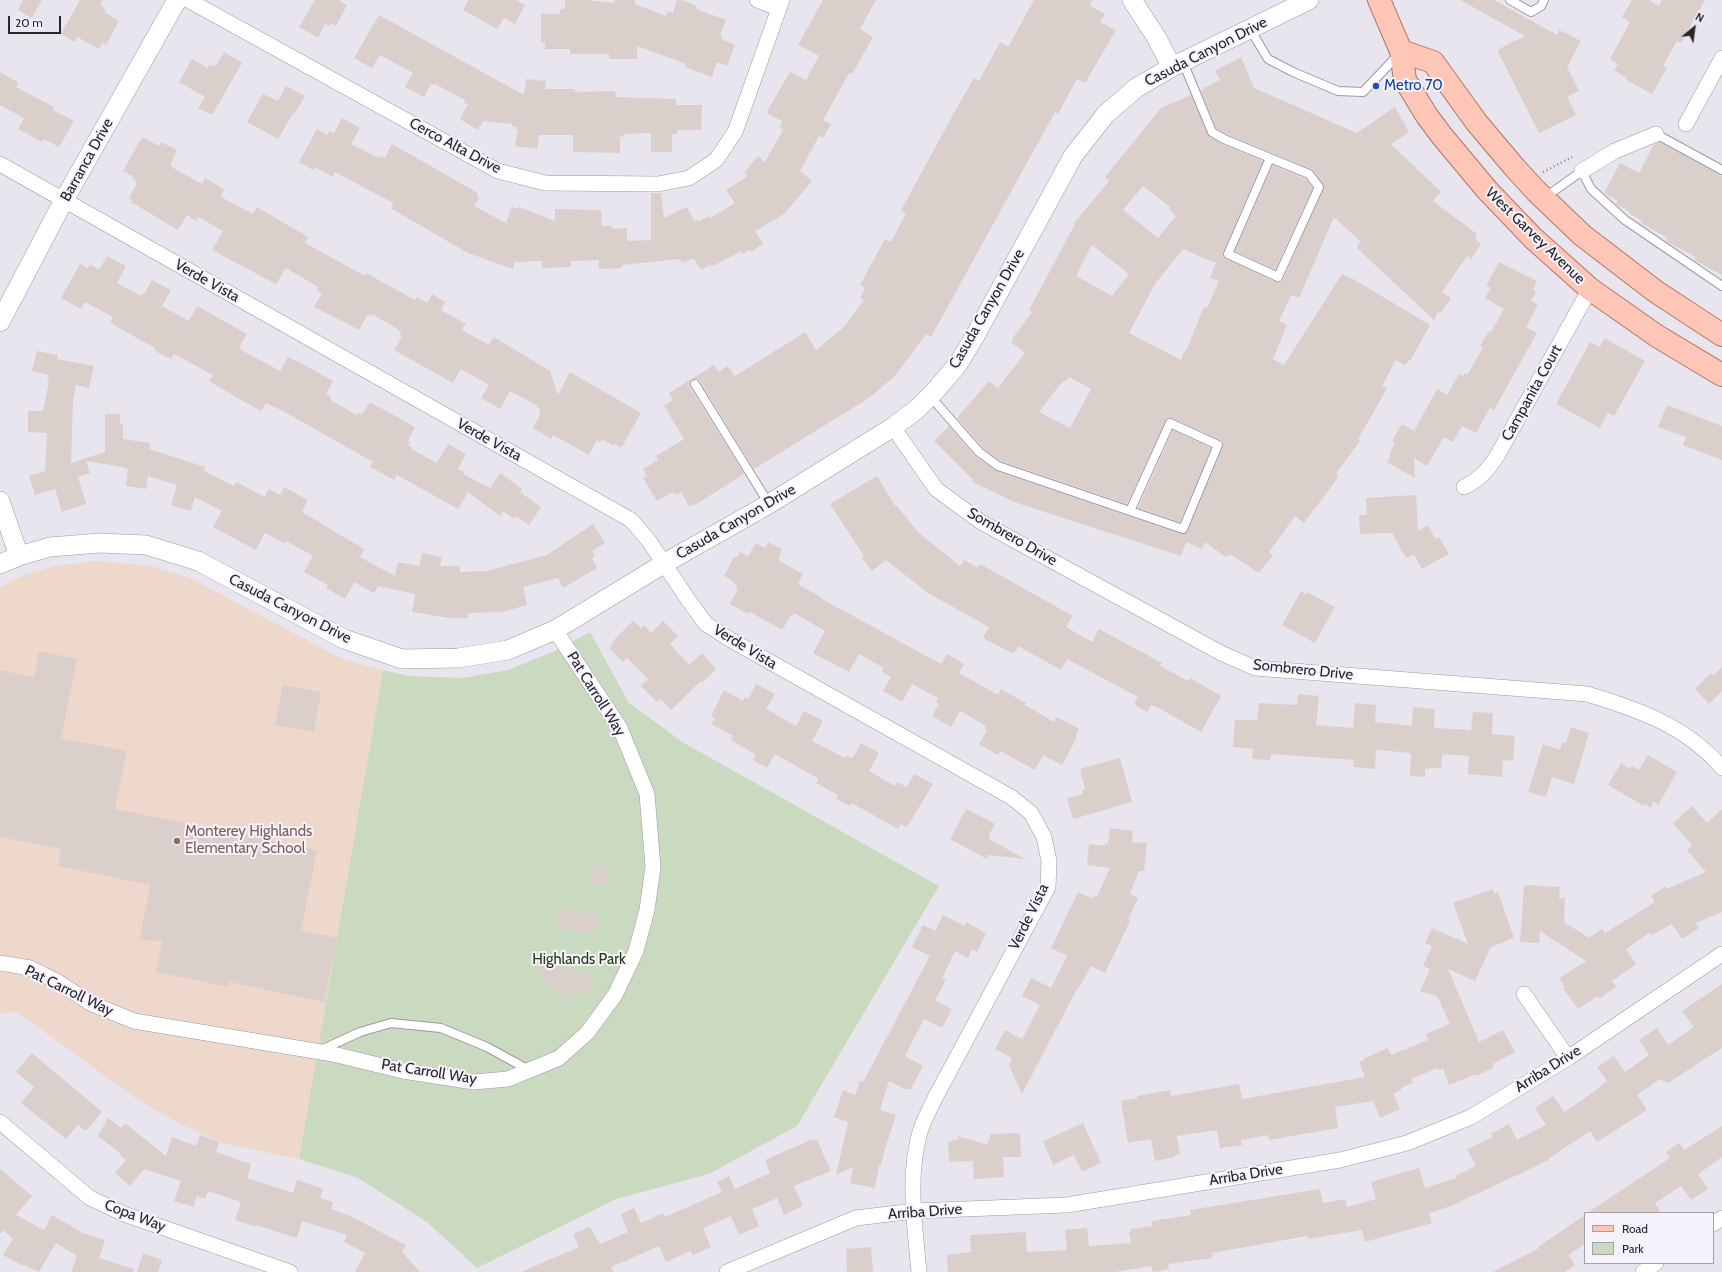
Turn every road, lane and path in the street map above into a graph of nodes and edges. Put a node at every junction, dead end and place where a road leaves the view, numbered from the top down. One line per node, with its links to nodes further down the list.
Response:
1 (177, 0): 21 (street, Barranca Drive)
2 (188, 0): 9 (street, Cerco Alta Drive)
3 (757, 0): 9 (street)
4 (1132, 0): 13 (street)
5 (1309, 0): 10 (street, Casuda Canyon Drive)
6 (1380, 0): 11 (main road, West Garvey Avenue)
7 (1510, 0): 8 (lane)
8 (1544, 0)
9 (780, 4)
10 (1250, 29): 11 (lane); 13 (street, Casuda Canyon Drive)
11 (1401, 51): 20 (main road); 23 (main road, West Garvey Avenue)
12 (1722, 58): 14 (street)
13 (1178, 64): 16 (lane); 28 (street, Casuda Canyon Drive)
14 (1686, 124)
15 (1656, 134): 18 (lane); 19 (street)
16 (1270, 158): 16 (lane)
17 (0, 164): 21 (street, Verde Vista)
18 (1722, 170)
19 (1582, 171): 20 (lane); 22 (lane)
20 (1543, 199): 25 (main road)
21 (64, 200): 24 (street, Barranca Drive); 35 (street, Verde Vista)
22 (1722, 286)
23 (1590, 288): 26 (main road, West Garvey Avenue); 30 (street, Campanita Court)
24 (0, 322)
25 (1722, 335)
26 (1722, 375)
27 (695, 384): 32 (lane)
28 (930, 396): 29 (street, Casuda Canyon Drive); 33 (lane)
29 (893, 427): 32 (street, Casuda Canyon Drive); 38 (street, Sombrero Drive)
30 (1464, 487)
31 (0, 501): 34 (street)
32 (770, 504): 35 (street, Casuda Canyon Drive)
33 (1130, 511): 33 (lane)
34 (19, 556): 36 (street, Casuda Canyon Drive); 37 (street, Casuda Canyon Drive)
35 (665, 562): 37 (street, Casuda Canyon Drive); 46 (street, Verde Vista)
36 (0, 564)
37 (555, 630): 44 (street, Pat Carroll Way)
38 (1722, 768)
39 (1722, 954): 43 (street, Arriba Drive)
40 (0, 963): 42 (street, Pat Carroll Way)
41 (1524, 994): 43 (street)
42 (317, 1052): 44 (street, Pat Carroll Way); 44 (lane)
43 (1568, 1058): 46 (street, Arriba Drive)
44 (529, 1070)
45 (0, 1122): 48 (street, Copa Way)
46 (914, 1211): 49 (street, Arriba Drive); 50 (street, Verde Vista)
47 (1655, 1264): 51 (street)
48 (290, 1272)
49 (727, 1272)
50 (918, 1272)
51 (1643, 1272)

